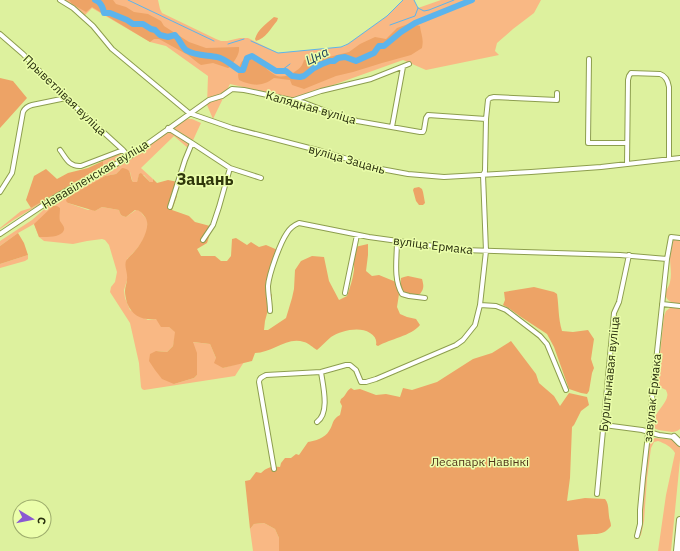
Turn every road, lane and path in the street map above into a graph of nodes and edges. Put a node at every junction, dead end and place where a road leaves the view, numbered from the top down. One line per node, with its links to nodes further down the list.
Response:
1 (60, 0): 9 (street, вуліца Зацань)
2 (0, 34): 7 (street, Прыветлівая вуліца)
3 (589, 59): 14 (street)
4 (409, 64): 5 (street)
5 (402, 67): 8 (street); 11 (street)
6 (558, 93): 10 (street)
7 (66, 98): 16 (street, Прыветлівая вуліца); 24 (street)
8 (294, 101): 9 (street, Калядная вуліца); 11 (street, Калядная вуліца)
9 (189, 113): 12 (street, Нававіленская вуліца); 22 (street, вуліца Зацань)
10 (486, 119): 11 (street, Калядная вуліца); 22 (street)
11 (392, 127)
12 (168, 128): 13 (street); 17 (street, Нававіленская вуліца)
13 (192, 143): 21 (street); 25 (street)
14 (627, 144): 19 (street); 20 (street)
15 (60, 150): 16 (street)
16 (123, 150): 17 (street, Прыветлівая вуліца)
17 (129, 157): 26 (street, Нававіленская вуліца)
18 (680, 158): 19 (street, вуліца Зацань)
19 (669, 159): 20 (street, вуліца Зацань)
20 (628, 164): 22 (street, вуліца Зацань)
21 (230, 168): 23 (street); 29 (street)
22 (483, 175): 31 (street)
23 (261, 178)
24 (0, 192)
25 (170, 207)
26 (0, 234)
27 (357, 235): 30 (street, вуліца Ермака); 34 (street); 39 (street, вуліца Ермака)
28 (680, 238): 33 (street, завулак Ермака)
29 (203, 240)
30 (397, 241): 31 (street, вуліца Ермака); 35 (street)
31 (486, 251): 32 (street, вуліца Ермака); 37 (street)
32 (629, 256): 33 (street, вуліца Ермака); 43 (street, Бурштынавая вуліца)
33 (667, 259): 36 (street, завулак Ермака)
34 (345, 293)
35 (425, 298)
36 (662, 304): 38 (street); 44 (street, завулак Ермака)
37 (480, 305): 40 (street); 41 (street)
38 (680, 306)
39 (270, 311)
40 (321, 372): 42 (street); 48 (street)
41 (566, 390)
42 (317, 422)
43 (604, 425): 44 (street); 49 (street, Бурштынавая вуліца)
44 (648, 431): 46 (street); 51 (street, завулак Ермака)
45 (680, 434): 46 (highway)
46 (674, 437): 47 (highway)
47 (680, 442)
48 (274, 469)
49 (597, 494)
50 (680, 520): 52 (highway)
51 (637, 536)
52 (677, 551)

